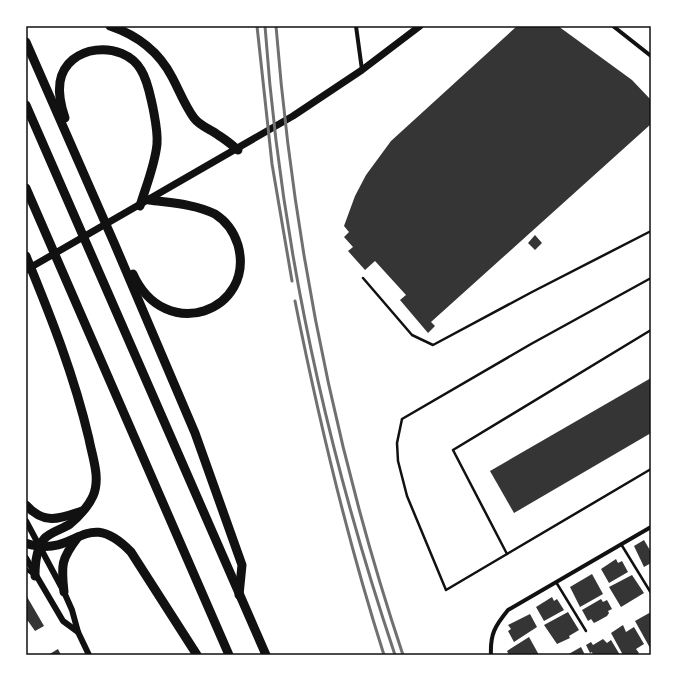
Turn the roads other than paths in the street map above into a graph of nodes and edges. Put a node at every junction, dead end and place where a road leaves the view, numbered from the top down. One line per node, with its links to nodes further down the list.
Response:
1 (110, 26): 11 (highway)
2 (356, 26): 7 (street)
3 (420, 26): 7 (main road)
4 (613, 26): 6 (street)
5 (26, 42): 12 (highway)
6 (651, 56)
7 (362, 70): 11 (main road)
8 (26, 105): 10 (highway)
9 (26, 126): 10 (highway)
10 (39, 135): 39 (highway)
11 (240, 148): 14 (main road)
12 (79, 163): 15 (highway); 17 (highway)
13 (26, 188): 45 (highway)
14 (149, 200): 15 (main road); 17 (highway)
15 (137, 207): 19 (main road)
16 (651, 231): 20 (lane)
17 (116, 245): 39 (highway)
18 (26, 256): 25 (highway)
19 (26, 270)
20 (363, 278)
21 (651, 278): 32 (lane)
22 (651, 330): 32 (lane)
23 (651, 469): 32 (lane)
24 (26, 505): 25 (highway)
25 (83, 510): 31 (highway)
26 (26, 521): 31 (street)
27 (651, 527): 30 (street)
28 (78, 536): 31 (highway); 37 (highway); 44 (highway)
29 (26, 543): 31 (highway)
30 (621, 544): 36 (street); 38 (lane)
31 (40, 546): 35 (highway); 37 (street)
32 (507, 554)
33 (26, 558): 35 (street)
34 (26, 569): 35 (street)
35 (35, 576): 41 (street)
36 (556, 582): 40 (lane); 46 (street)
37 (64, 592): 41 (street)
38 (650, 592)
39 (239, 597): 42 (highway)
40 (586, 631)
41 (78, 632): 43 (street)
42 (263, 652)
43 (89, 655)
44 (197, 655)
45 (229, 655)
46 (491, 655)

